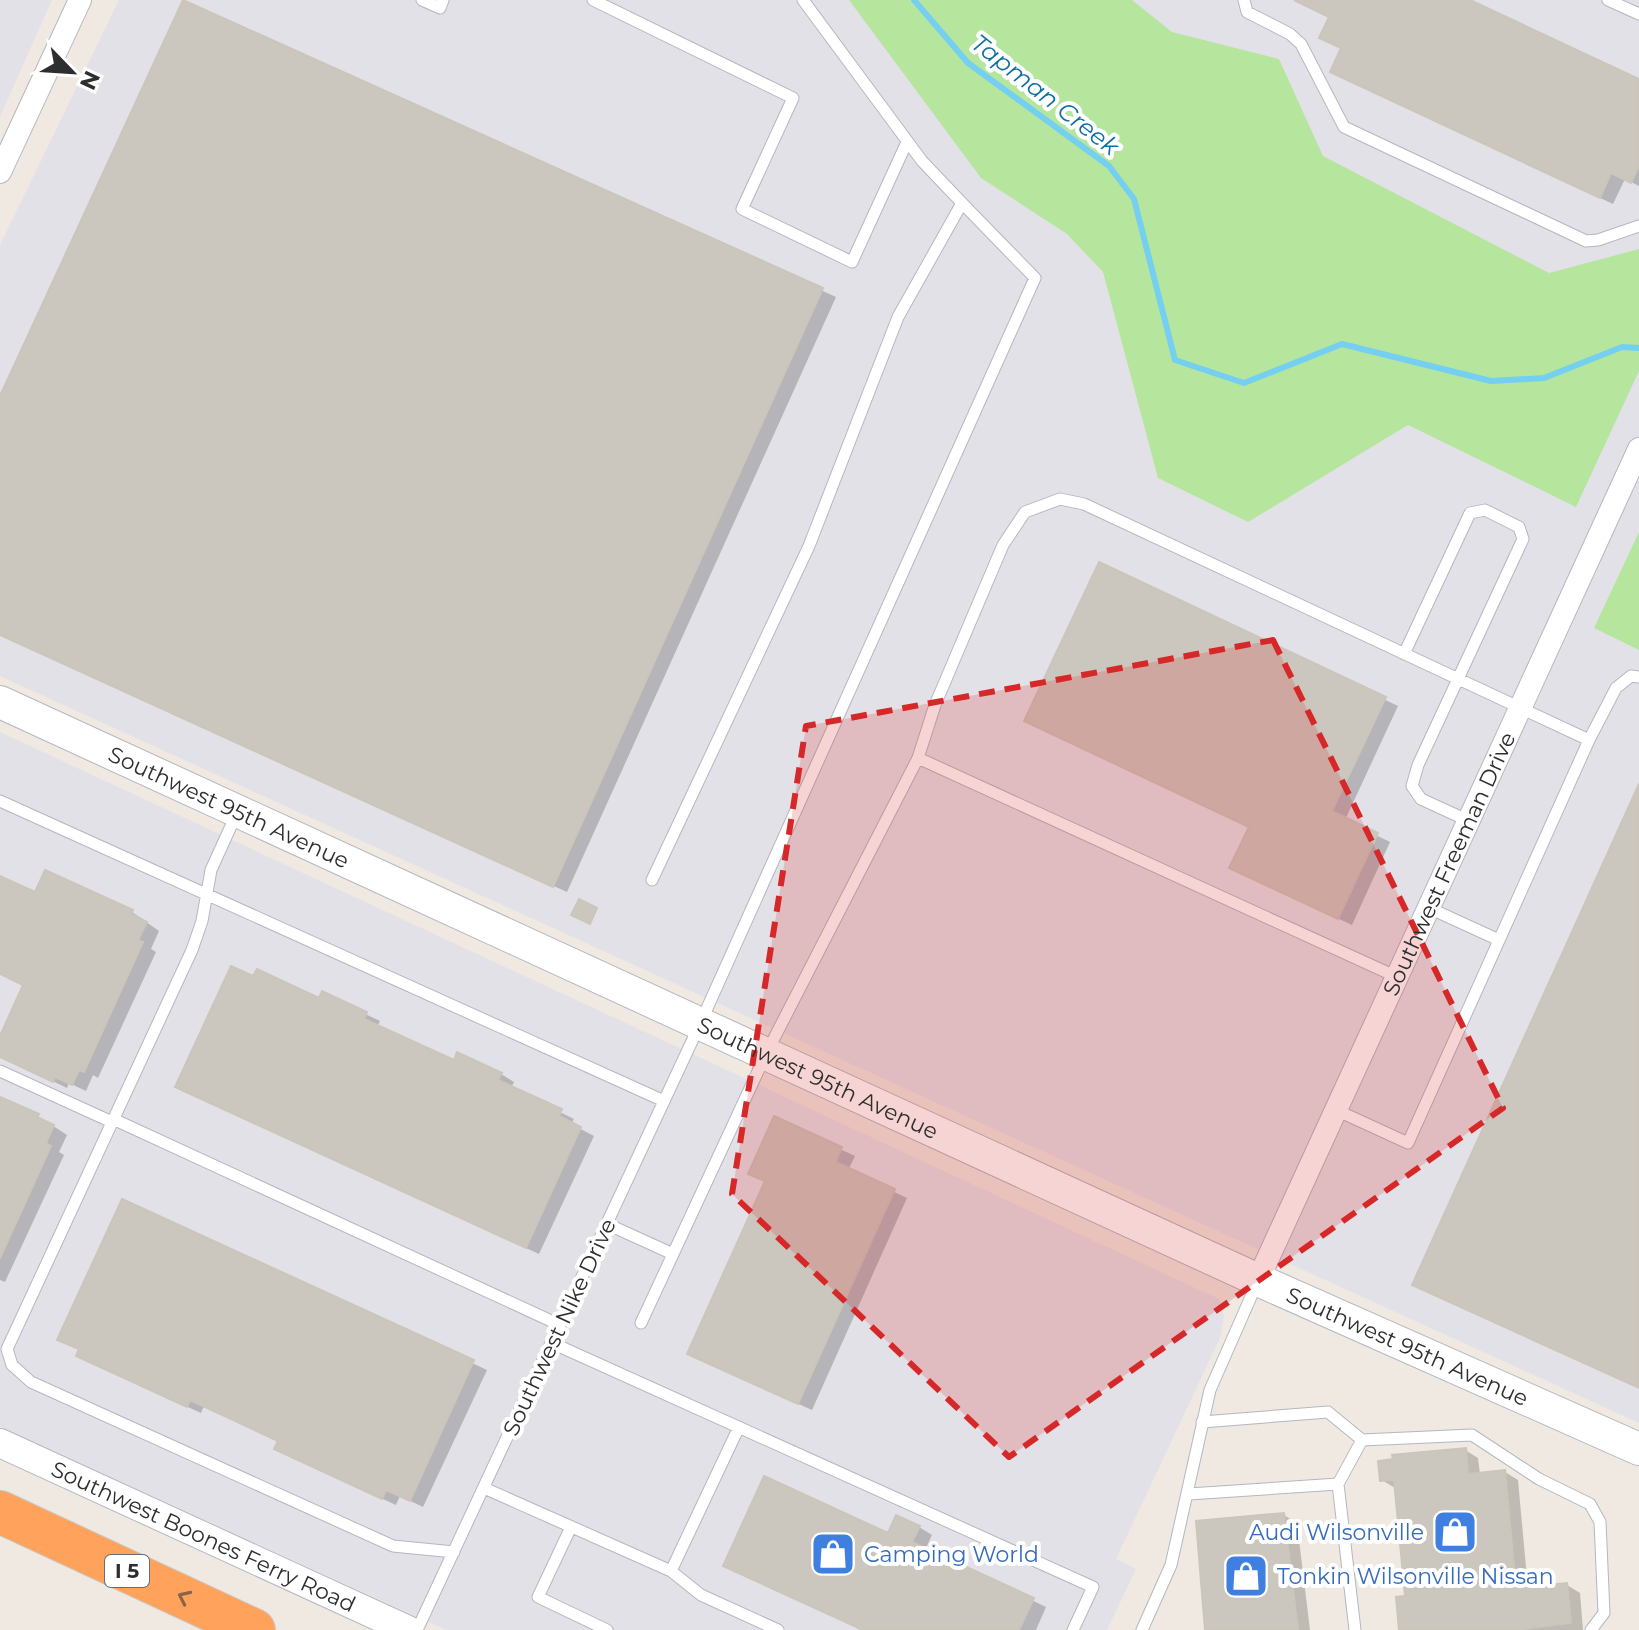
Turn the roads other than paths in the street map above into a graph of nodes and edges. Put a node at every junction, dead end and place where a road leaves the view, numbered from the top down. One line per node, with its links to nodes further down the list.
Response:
1 (80, 0): 10 (street)
2 (422, 0): 3 (lane)
3 (443, 0)
4 (593, 0): 9 (lane)
5 (803, 0): 9 (lane)
6 (1244, 0): 12 (lane)
7 (1608, 0): 8 (lane)
8 (1639, 14)
9 (907, 142): 11 (lane)
10 (0, 172)
11 (962, 203): 24 (lane); 29 (lane, Southwest Nike Drive)
12 (1639, 226)
13 (1639, 449): 18 (street, Southwest Freeman Drive)
14 (1404, 654): 16 (lane); 16 (lane); 20 (lane)
15 (1639, 677): 19 (lane)
16 (1458, 679): 18 (lane); 23 (lane)
17 (0, 702): 22 (main road, Southwest 95th Avenue)
18 (1521, 708): 19 (lane); 23 (street, Southwest Freeman Drive)
19 (1589, 740): 27 (lane)
20 (918, 758): 28 (lane); 30 (lane)
21 (0, 801): 25 (lane)
22 (238, 811): 25 (lane); 29 (main road, Southwest 95th Avenue)
23 (1469, 821): 26 (street, Southwest Freeman Drive)
24 (652, 880)
25 (207, 893): 32 (lane); 34 (lane)
26 (1429, 908): 27 (lane); 28 (street, Southwest Freeman Drive)
27 (1499, 940): 33 (lane)
28 (1397, 977): 33 (street, Southwest Freeman Drive)
29 (700, 1024): 30 (main road, Southwest 95th Avenue); 32 (lane, Southwest Nike Drive)
30 (766, 1054): 36 (lane); 37 (main road, Southwest 95th Avenue)
31 (0, 1071): 34 (lane)
32 (664, 1101): 35 (lane, Southwest Nike Drive)
33 (1336, 1110): 37 (street, Southwest Freeman Drive)
34 (113, 1121): 39 (lane); 41 (lane)
35 (607, 1224): 36 (lane); 39 (lane, Southwest Nike Drive)
36 (673, 1254): 38 (lane)
37 (1258, 1280): 42 (lane); 46 (main road, Southwest 95th Avenue)
38 (641, 1323)
39 (560, 1325): 40 (lane, Southwest Nike Drive)
40 (552, 1343): 43 (lane); 48 (lane, Southwest Nike Drive)
41 (4, 1348): 52 (lane)
42 (1202, 1422): 44 (lane); 49 (lane)
43 (739, 1427): 53 (lane); 59 (lane)
44 (1362, 1440): 47 (lane); 62 (lane)
45 (0, 1443): 55 (street, Southwest Boones Ferry Road)
46 (1639, 1449)
47 (1338, 1484): 49 (lane); 61 (lane)
48 (484, 1488): 51 (lane); 52 (lane, Southwest Nike Drive)
49 (1189, 1494): 60 (lane)
50 (0, 1512): 54 (highway, I 5, one-way to 50)
51 (571, 1527): 53 (lane); 57 (lane)
52 (454, 1552): 56 (lane, Southwest Nike Drive)
53 (671, 1571): 58 (lane)
54 (254, 1630)
55 (408, 1630)
56 (417, 1630)
57 (607, 1630)
58 (778, 1630)
59 (1073, 1630)
60 (1142, 1630)
61 (1355, 1630)
62 (1591, 1630)

